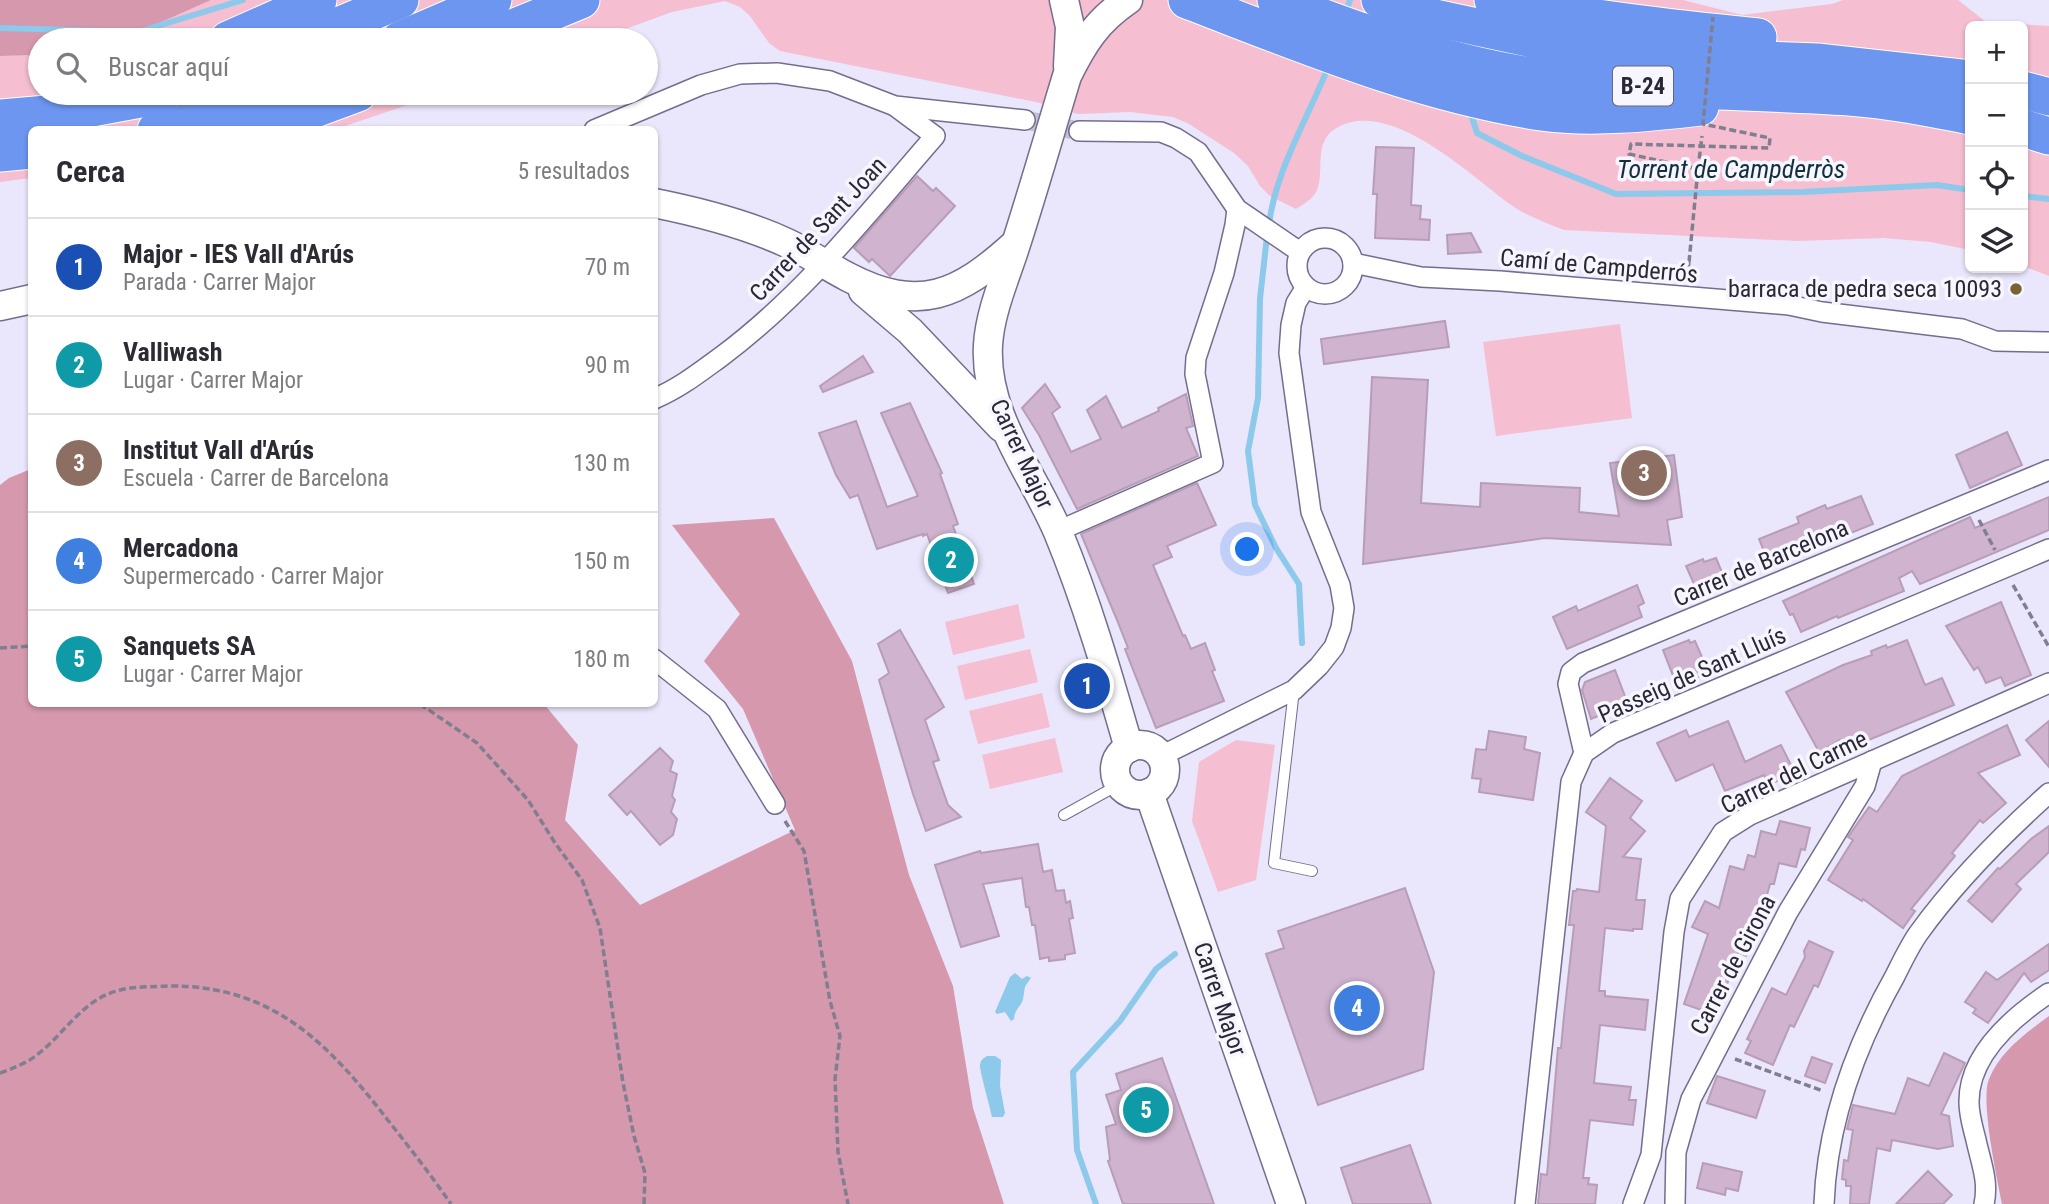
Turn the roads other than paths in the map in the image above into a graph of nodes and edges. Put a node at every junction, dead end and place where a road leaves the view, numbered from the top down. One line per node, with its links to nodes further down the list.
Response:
1 (318, 0): 11 (highway)
2 (400, 0): 12 (highway)
3 (493, 0): 13 (highway)
4 (581, 0): 14 (highway)
5 (1064, 0): 15 (street, Carrer Major)
6 (1128, 0): 15 (street, Carrer Major)
7 (1187, 0): 19 (highway)
8 (1276, 0): 19 (highway, B-24)
9 (1380, 0): 17 (highway, B-24)
10 (1493, 0): 16 (highway)
11 (255, 28)
12 (334, 28)
13 (428, 28)
14 (513, 28)
15 (1067, 76): 42 (street, Carrer Major)
16 (1965, 78)
17 (1965, 79)
18 (2028, 91): 20 (highway)
19 (1802, 96): 29 (highway, B-24)
20 (2049, 97)
21 (28, 102): 28 (highway)
22 (658, 103): 27 (street)
23 (108, 105): 30 (highway)
24 (241, 105): 32 (highway)
25 (326, 105): 33 (highway)
26 (653, 105): 34 (street)
27 (895, 106): 31 (street); 45 (street, Carrer de Sant Joan)
28 (0, 111)
29 (1965, 115)
30 (0, 118)
31 (1025, 120)
32 (171, 126)
33 (257, 126)
34 (604, 126)
35 (2028, 130): 37 (highway)
36 (1079, 131): 41 (street)
37 (2049, 136)
38 (28, 150): 39 (highway)
39 (0, 153)
40 (658, 204): 45 (street)
41 (1241, 212): 43 (street); 53 (street)
42 (1017, 242): 45 (street); 51 (street, Carrer Major)
43 (1292, 246): 44 (street); 46 (street)
44 (1353, 263): 46 (street); 49 (street, Camí de Campderrós)
45 (836, 270): 50 (street, Carrer de Sant Joan); 51 (street)
46 (1306, 287): 57 (street)
47 (28, 300): 48 (street)
48 (0, 306)
49 (2049, 342)
50 (658, 397)
51 (1008, 434): 53 (street, Carrer Major)
52 (2049, 470): 59 (street, Carrer de Barcelona)
53 (1058, 531): 58 (street, Carrer Major)
54 (2049, 549): 59 (street, Passeig de Sant Lluís)
55 (658, 662): 65 (street)
56 (2049, 683): 61 (street, Carrer del Carme)
57 (1294, 690): 60 (street); 67 (lane)
58 (1129, 748): 60 (street); 62 (street)
59 (1584, 753): 70 (street, Passeig de Sant Lluís)
60 (1161, 756): 63 (street)
61 (1872, 761): 71 (street, Carrer del Carme); 72 (street, Carrer de Girona)
62 (1120, 784): 63 (street); 66 (lane)
63 (1149, 793): 69 (street, Carrer Major)
64 (2049, 793): 73 (street)
65 (775, 804)
66 (1063, 815)
67 (1312, 871)
68 (2049, 993): 74 (street)
69 (1292, 1204)
70 (1525, 1204)
71 (1633, 1204)
72 (1675, 1204)
73 (1824, 1204)
74 (1984, 1204)

